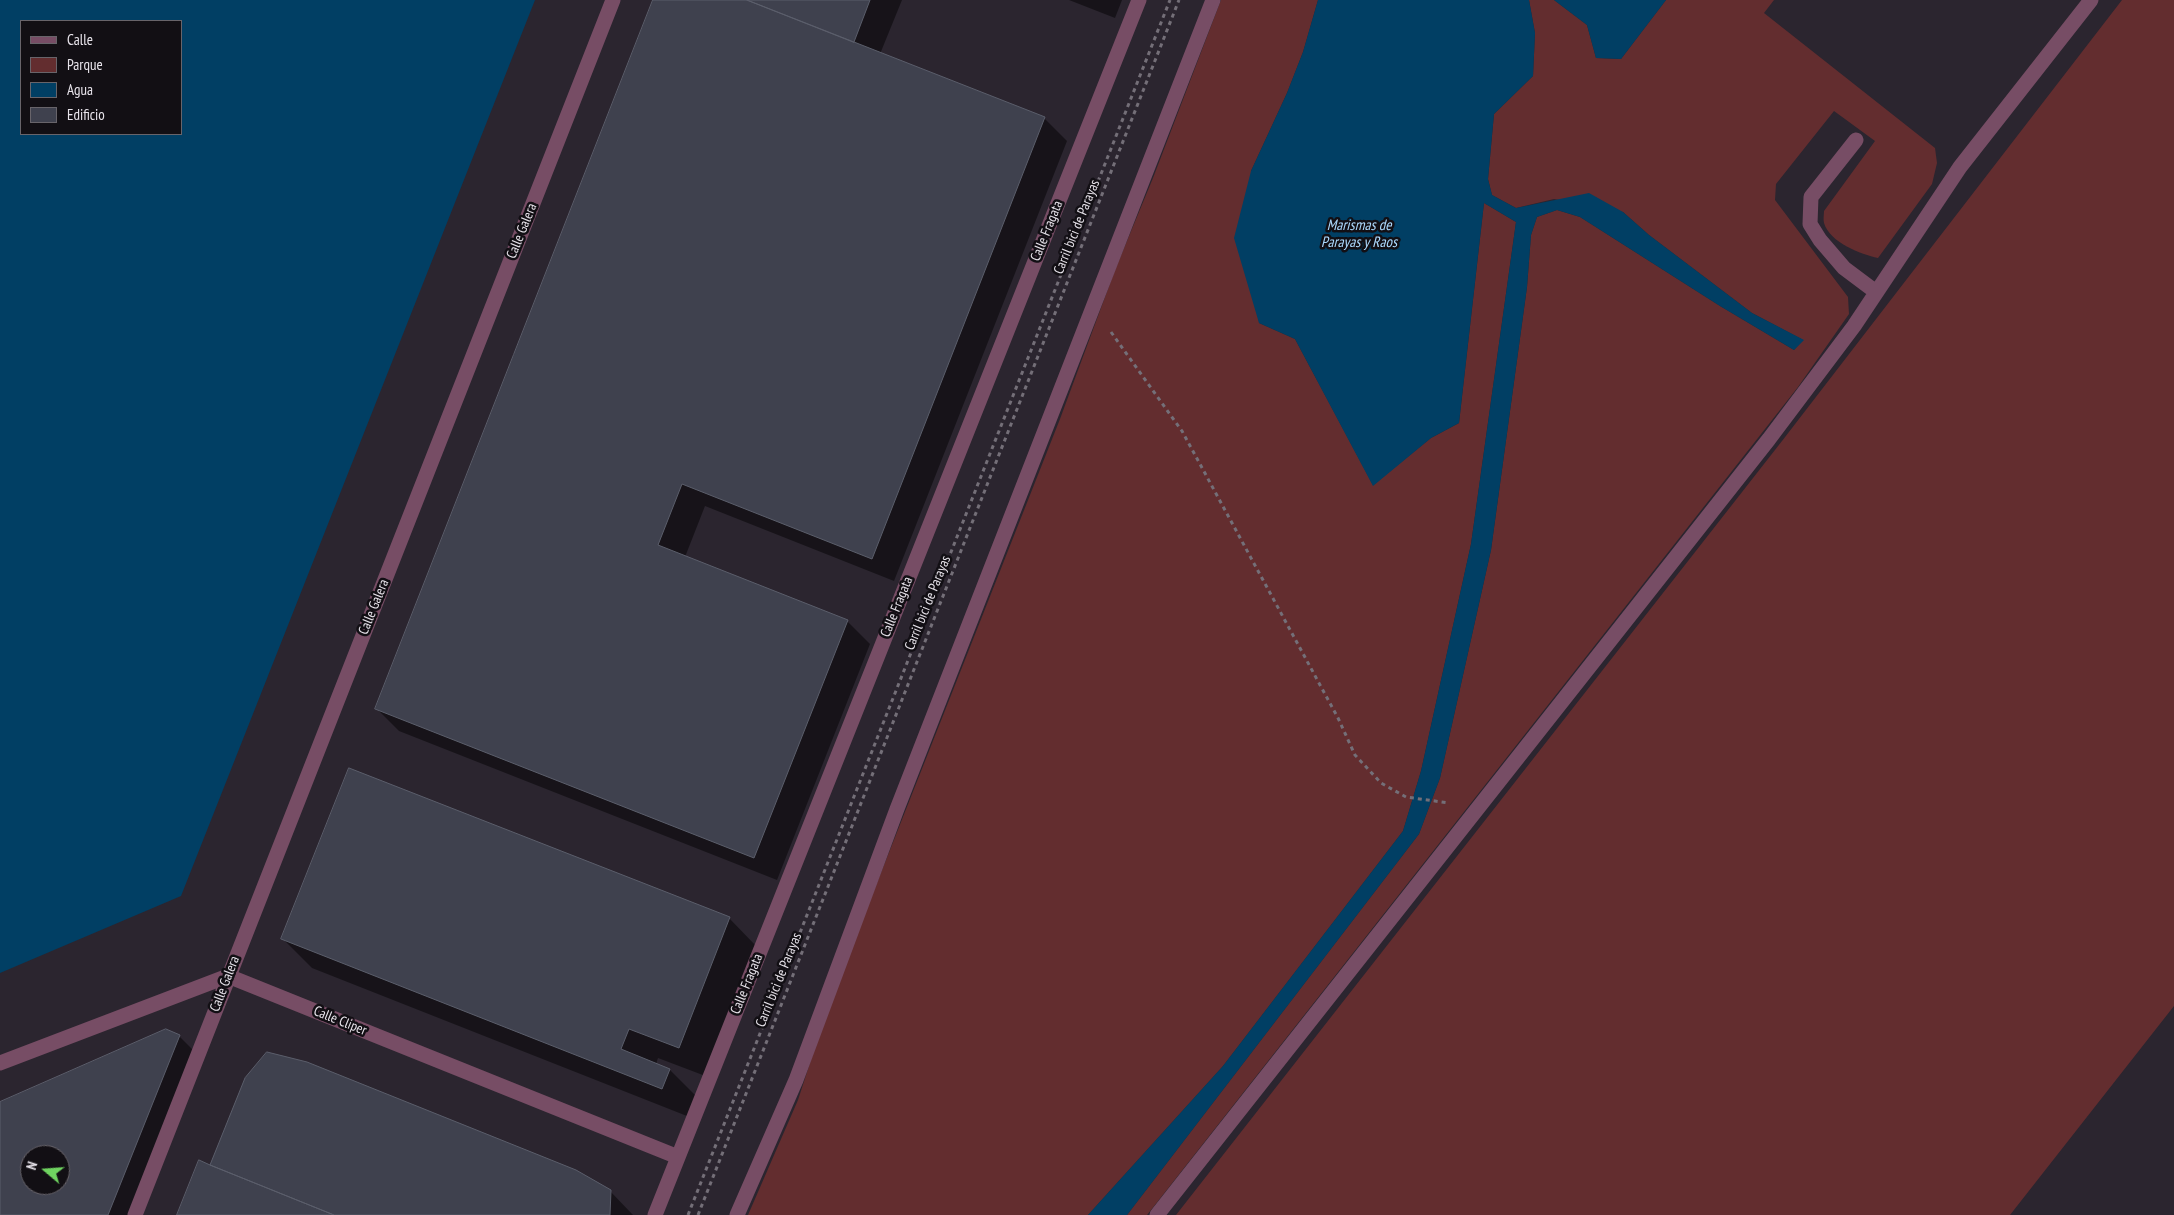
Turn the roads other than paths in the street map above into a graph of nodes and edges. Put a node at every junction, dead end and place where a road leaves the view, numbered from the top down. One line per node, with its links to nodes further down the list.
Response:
1 (613, 0): 7 (street, Calle Galera)
2 (1139, 0): 9 (street, Calle Fragata)
3 (1213, 0): 12 (street)
4 (2091, 0): 6 (street)
5 (1856, 140): 6 (street)
6 (1876, 292): 13 (street)
7 (228, 976): 8 (street); 9 (street, Calle Cliper); 10 (street, Calle Galera)
8 (0, 1063)
9 (678, 1157): 11 (street, Calle Fragata)
10 (135, 1215)
11 (655, 1215)
12 (737, 1215)
13 (1157, 1215)

